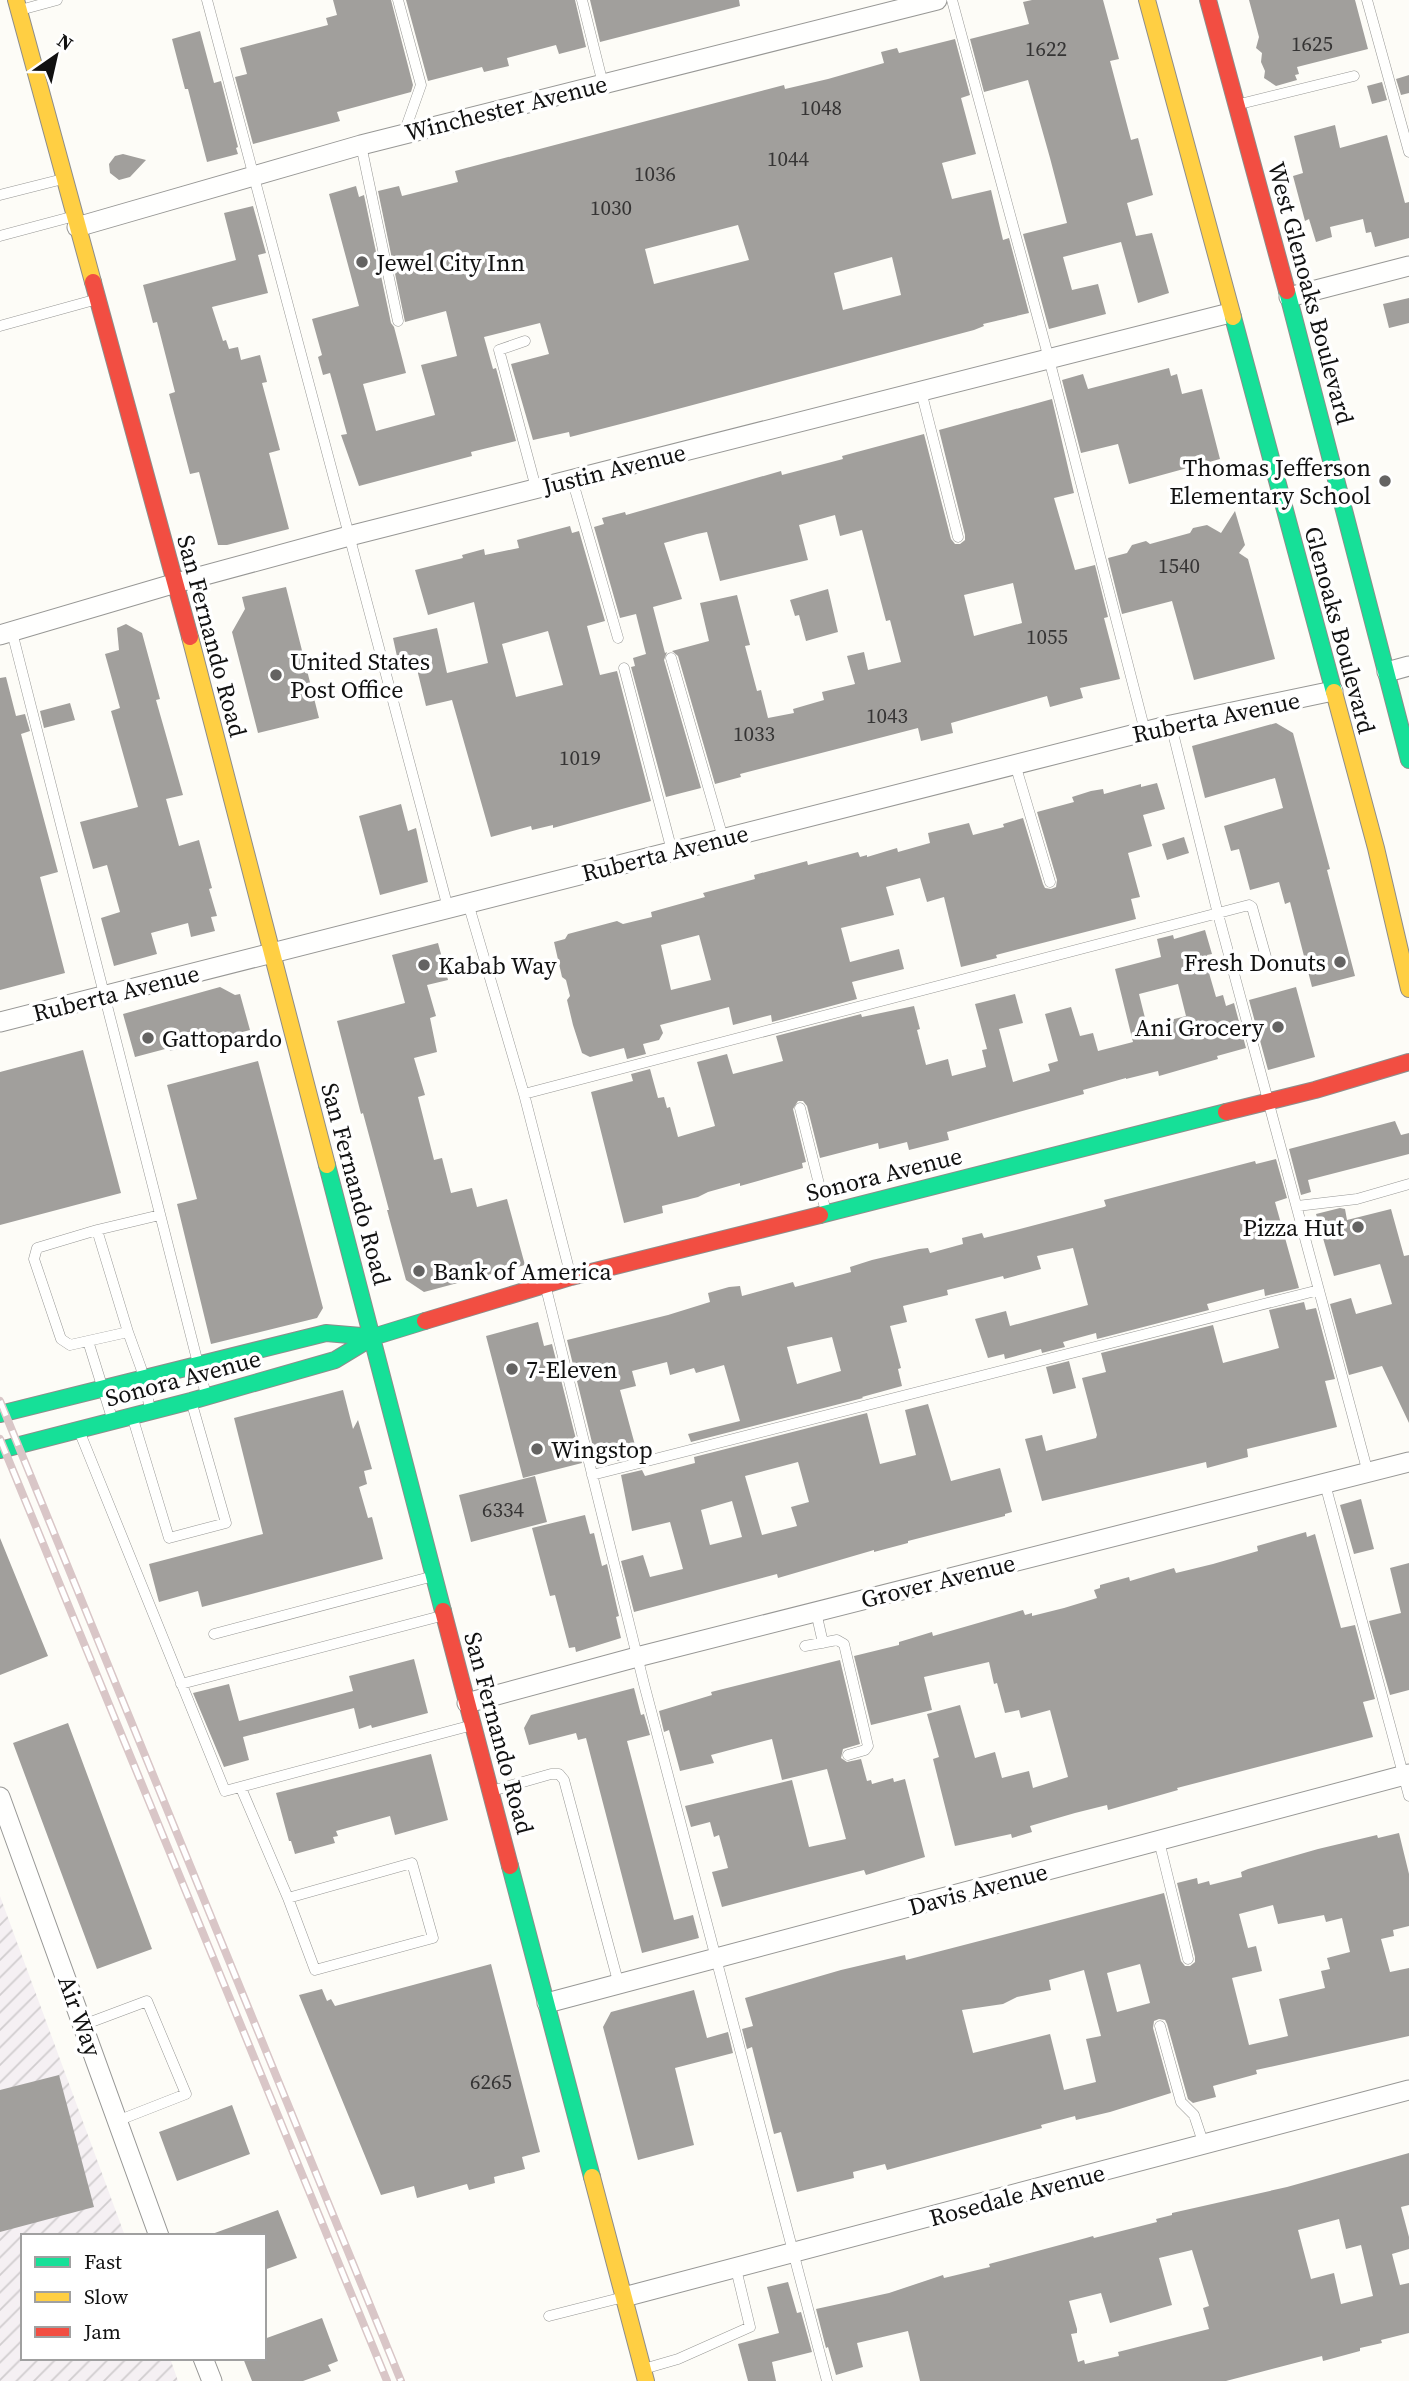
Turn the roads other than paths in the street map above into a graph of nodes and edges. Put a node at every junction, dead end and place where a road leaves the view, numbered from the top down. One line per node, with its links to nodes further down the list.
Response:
1 (57, 0): 10 (lane)
2 (207, 0): 17 (lane)
3 (398, 0): 14 (lane)
4 (582, 0): 12 (lane)
5 (937, 0): 12 (street, Winchester Avenue)
6 (952, 0): 29 (lane)
7 (1147, 0): 25 (main road, Glenoaks Boulevard)
8 (1208, 0): 13 (main road, West Glenoaks Boulevard)
9 (1367, 0): 16 (lane)
10 (18, 5): 18 (main road, San Fernando Road)
11 (1354, 76): 13 (lane)
12 (603, 84): 14 (street, Winchester Avenue)
13 (1237, 105): 23 (main road, West Glenoaks Boulevard)
14 (404, 134): 15 (street, Winchester Avenue)
15 (361, 145): 17 (street, Winchester Avenue); 26 (lane)
16 (1409, 152)
17 (253, 176): 20 (street, Winchester Avenue); 33 (lane)
18 (63, 178): 19 (lane); 20 (main road, San Fernando Road)
19 (0, 195)
20 (75, 221): 21 (lane); 24 (main road, San Fernando Road)
21 (0, 236)
22 (1409, 266): 23 (street)
23 (1289, 297): 41 (main road, West Glenoaks Boulevard)
24 (98, 299): 27 (lane); 35 (main road, San Fernando Road)
25 (1230, 313): 29 (street, Justin Avenue); 42 (main road, Glenoaks Boulevard)
26 (398, 321)
27 (0, 326)
28 (525, 341): 32 (lane)
29 (1049, 359): 30 (street, Justin Avenue); 44 (lane)
30 (921, 391): 31 (street, Justin Avenue); 34 (lane)
31 (572, 479): 32 (street, Justin Avenue); 37 (lane)
32 (536, 488): 33 (street, Justin Avenue)
33 (349, 536): 35 (street, Justin Avenue); 51 (lane)
34 (958, 537)
35 (176, 583): 36 (street, Justin Avenue); 53 (main road, San Fernando Road)
36 (6, 634): 56 (lane)
37 (618, 638)
38 (671, 659): 47 (lane)
39 (1409, 666): 41 (street)
40 (624, 667): 48 (lane)
41 (1387, 672): 45 (main road, West Glenoaks Boulevard)
42 (1333, 691): 43 (street, Ruberta Avenue); 55 (main road, Glenoaks Boulevard)
43 (1171, 725): 44 (street, Ruberta Avenue); 52 (lane)
44 (1145, 731): 46 (street, Ruberta Avenue)
45 (1409, 760)
46 (1015, 764): 47 (street, Ruberta Avenue); 49 (lane)
47 (723, 838): 48 (street, Ruberta Avenue)
48 (672, 851): 50 (street, Ruberta Avenue)
49 (1049, 882)
50 (468, 903): 51 (street, Ruberta Avenue); 59 (lane)
51 (448, 908): 53 (street, Ruberta Avenue)
52 (1218, 914): 54 (lane); 59 (lane); 60 (lane)
53 (273, 953): 56 (street, Ruberta Avenue); 71 (main road, San Fernando Road)
54 (1266, 957)
55 (1409, 989)
56 (105, 996): 57 (street, Ruberta Avenue); 65 (lane)
57 (0, 1022)
58 (1409, 1062): 60 (main road, Sonora Avenue)
59 (524, 1094): 67 (lane)
60 (1269, 1101): 63 (lane); 64 (main road, Sonora Avenue)
61 (800, 1108): 64 (lane)
62 (1409, 1184): 63 (lane)
63 (1297, 1206): 69 (lane)
64 (827, 1212): 67 (main road, Sonora Avenue)
65 (160, 1215): 66 (lane); 73 (lane)
66 (97, 1230): 70 (lane); 72 (lane)
67 (571, 1276): 68 (main road, Sonora Avenue)
68 (545, 1284): 71 (main road, Sonora Avenue); 84 (lane)
69 (1319, 1290): 83 (lane); 84 (lane)
70 (128, 1332): 72 (lane); 74 (lane)
71 (373, 1338): 73 (main road, Sonora Avenue); 73 (main road, Sonora Avenue); 86 (main road, San Fernando Road)
72 (88, 1341): 75 (lane)
73 (198, 1385): 74 (main road, Sonora Avenue); 76 (main road, Sonora Avenue); 78 (lane)
74 (149, 1388): 75 (main road, Sonora Avenue); 76 (lane)
75 (98, 1403): 77 (main road, Sonora Avenue); 79 (lane); 80 (main road)
76 (151, 1411): 78 (main road, Sonora Avenue)
77 (0, 1414)
78 (132, 1415): 79 (main road, Sonora Avenue)
79 (113, 1420): 80 (main road, Sonora Avenue)
80 (79, 1429): 81 (main road, Sonora Avenue); 93 (lane)
81 (0, 1450)
82 (1409, 1462): 83 (street, Grover Avenue)
83 (1368, 1473): 85 (street, Grover Avenue)
84 (592, 1475): 92 (lane)
85 (1325, 1484): 87 (street, Grover Avenue); 97 (lane)
86 (434, 1576): 88 (main road, San Fernando Road); 89 (lane)
87 (816, 1612): 90 (lane); 92 (street, Grover Avenue)
88 (445, 1615): 93 (lane); 94 (main road, San Fernando Road)
89 (214, 1634)
90 (823, 1643): 91 (lane); 96 (lane)
91 (805, 1647)
92 (637, 1657): 94 (street, Grover Avenue); 105 (lane)
93 (181, 1684): 98 (lane)
94 (467, 1703): 95 (main road, San Fernando Road)
95 (472, 1725): 98 (lane); 99 (main road, San Fernando Road)
96 (848, 1755)
97 (1406, 1774): 100 (lane); 102 (street, Davis Avenue)
98 (242, 1788): 103 (lane)
99 (491, 1792): 106 (lane); 107 (main road, San Fernando Road)
100 (1409, 1796)
101 (0, 1797): 108 (street, Air Way)
102 (1159, 1841): 104 (lane); 105 (street, Davis Avenue)
103 (288, 1898): 103 (lane)
104 (1188, 1959)
105 (715, 1960): 106 (street, Davis Avenue); 114 (lane)
106 (619, 1985): 107 (street, Davis Avenue)
107 (547, 2003): 116 (main road, San Fernando Road)
108 (83, 2025): 111 (street, Air Way); 111 (lane)
109 (1160, 2026): 112 (lane)
110 (1409, 2090): 112 (street, Rosedale Avenue)
111 (117, 2121): 113 (street, Air Way)
112 (1204, 2145): 114 (street, Rosedale Avenue)
113 (158, 2234)
114 (793, 2254): 115 (street, Rosedale Avenue); 121 (lane)
115 (736, 2269): 116 (street, Rosedale Avenue); 119 (lane)
116 (624, 2297): 117 (lane); 119 (main road, San Fernando Road)
117 (549, 2316)
118 (205, 2360): 120 (street)
119 (645, 2375)
120 (212, 2381)
121 (827, 2381)

